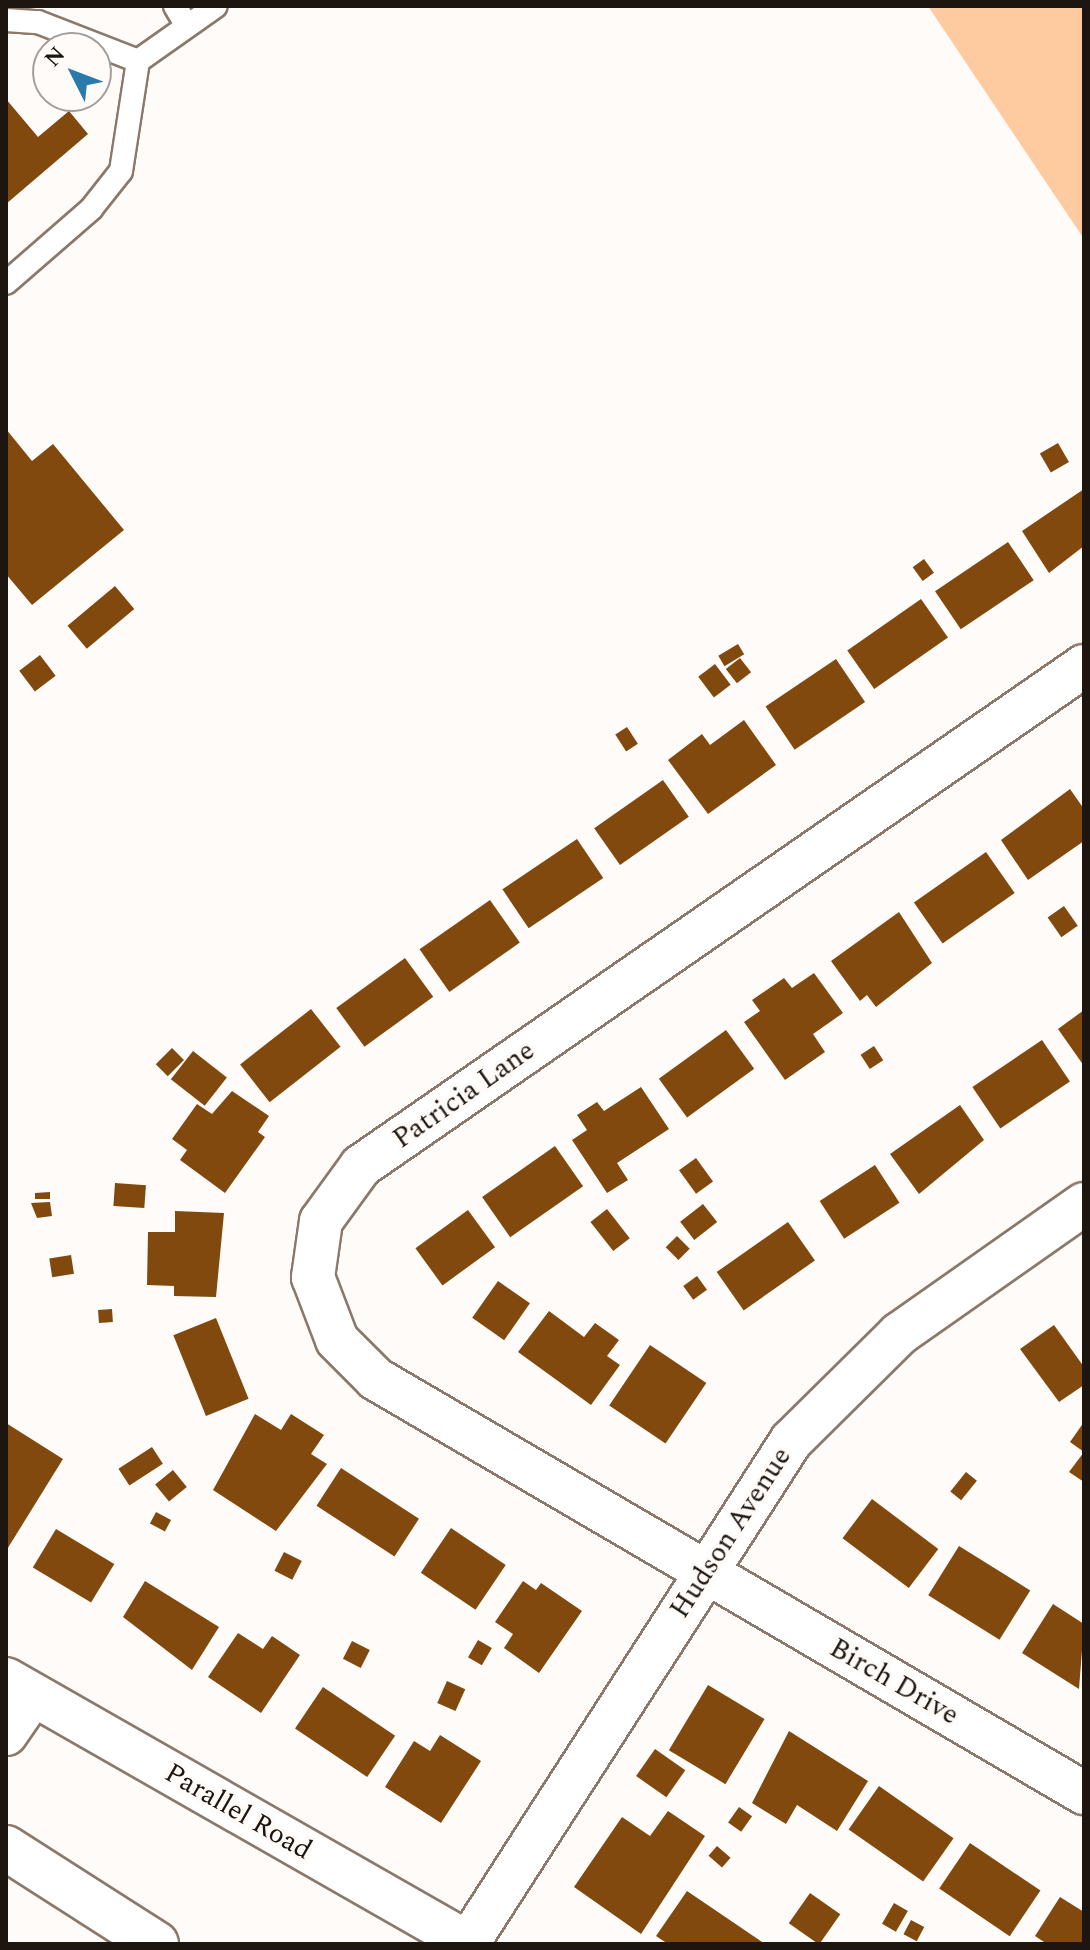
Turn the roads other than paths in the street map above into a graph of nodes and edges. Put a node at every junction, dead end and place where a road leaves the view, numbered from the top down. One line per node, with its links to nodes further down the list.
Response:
1 (175, 6): 4 (lane)
2 (216, 6): 4 (lane)
3 (6, 20): 5 (lane)
4 (187, 26): 5 (lane)
5 (138, 61): 6 (lane)
6 (6, 283)
7 (1084, 666): 9 (street, Patricia Lane)
8 (1084, 1204): 9 (street, Hudson Avenue)
9 (704, 1572): 12 (street, Birch Drive); 15 (street, Hudson Avenue)
10 (19, 1687): 11 (street); 15 (street, Parallel Road)
11 (6, 1734)
12 (1084, 1793)
13 (6, 1848): 14 (main road)
14 (156, 1944)
15 (469, 1944)

